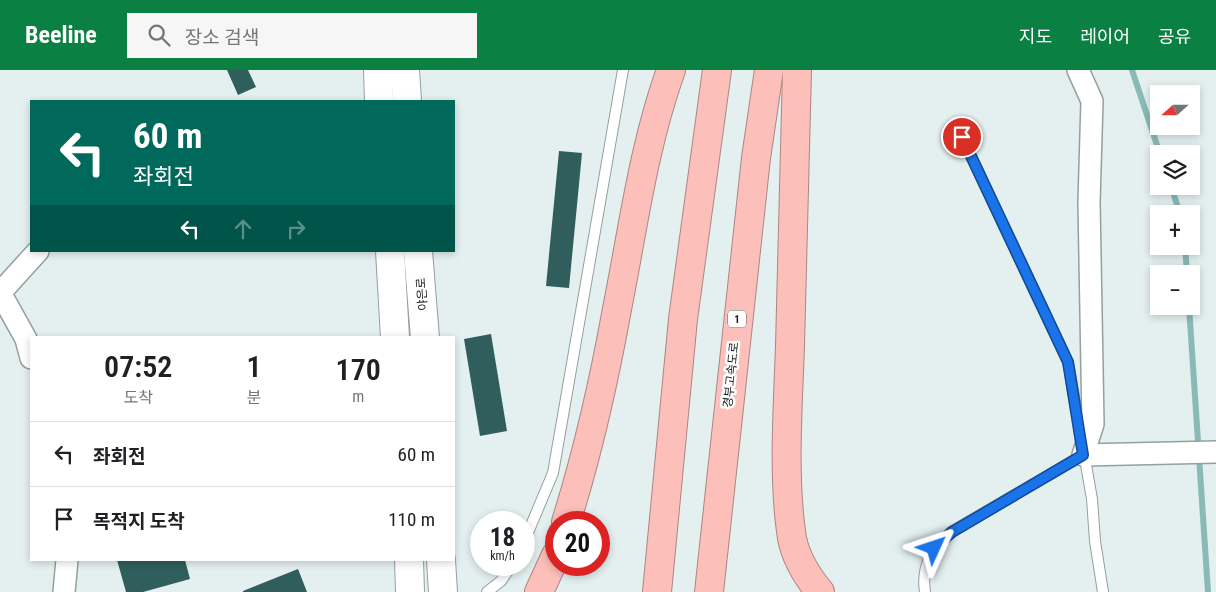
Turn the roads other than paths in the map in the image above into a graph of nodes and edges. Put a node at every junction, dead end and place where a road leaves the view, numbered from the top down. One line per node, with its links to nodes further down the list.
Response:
1 (378, 70): 9 (main road)
2 (405, 70): 10 (main road)
3 (623, 70): 22 (lane)
4 (671, 70): 21 (highway)
5 (716, 70): 34 (highway)
6 (769, 70): 28 (highway, 경부고속도로 / 1)
7 (798, 70): 35 (highway)
8 (1078, 70): 20 (street)
9 (378, 100)
10 (407, 100)
11 (962, 137): 20 (lane)
12 (37, 252): 15 (street)
13 (390, 252): 16 (main road)
14 (418, 252): 17 (main road, 야은로)
15 (1, 294): 18 (street)
16 (395, 336)
17 (425, 336)
18 (30, 354)
19 (1216, 452): 20 (street)
20 (1083, 455): 36 (lane); 37 (lane)
21 (570, 511)
22 (535, 517)
23 (67, 561): 29 (street)
24 (409, 561): 30 (main road)
25 (441, 561): 31 (main road)
26 (504, 576): 32 (lane)
27 (546, 576): 33 (highway)
28 (709, 580)
29 (64, 592)
30 (410, 592)
31 (444, 592)
32 (487, 592)
33 (539, 592)
34 (657, 592)
35 (820, 592)
36 (924, 592)
37 (1103, 592)

